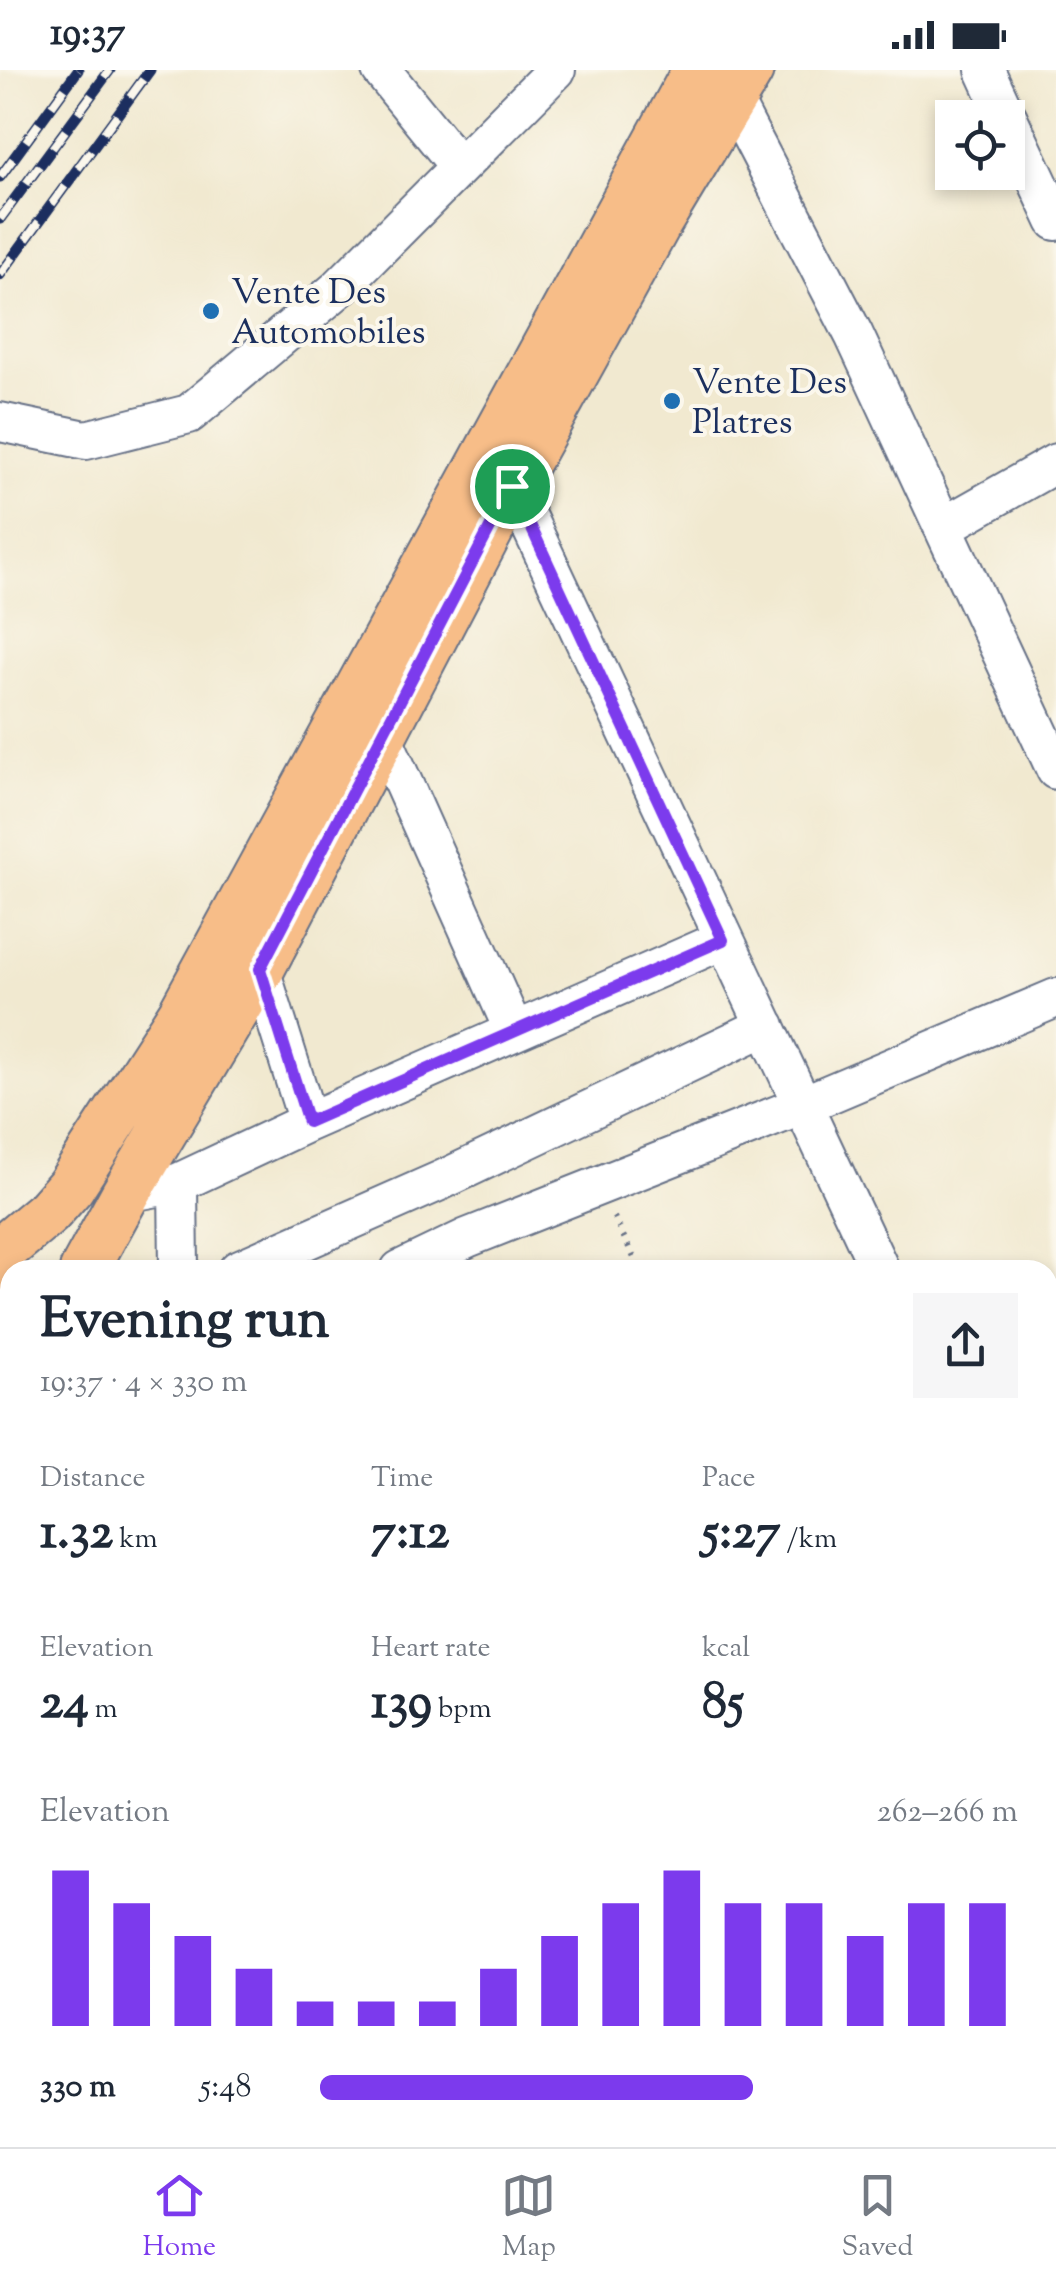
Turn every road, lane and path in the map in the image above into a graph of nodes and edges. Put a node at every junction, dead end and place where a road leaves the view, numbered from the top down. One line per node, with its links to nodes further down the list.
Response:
1 (380, 70): 7 (street)
2 (556, 70): 7 (street)
3 (985, 70): 5 (street)
4 (726, 80): 11 (main road); 12 (street); 27 (main road)
5 (999, 100)
6 (1025, 154): 8 (street)
7 (459, 166): 9 (street)
8 (1056, 221)
9 (0, 422)
10 (1056, 463): 12 (street)
11 (512, 486): 13 (main road); 15 (street)
12 (943, 527): 14 (street)
13 (382, 736): 16 (main road); 19 (street)
14 (1056, 770)
15 (723, 940): 18 (street); 19 (street)
16 (260, 969): 21 (street); 25 (main road)
17 (1056, 998): 20 (street)
18 (766, 1026): 20 (street); 22 (street)
19 (514, 1031): 21 (street)
20 (804, 1105): 24 (street); 33 (street)
21 (308, 1122): 23 (street)
22 (442, 1180): 26 (street); 30 (street)
23 (178, 1182): 25 (street); 29 (street)
24 (598, 1186): 26 (street); 32 (path)
25 (126, 1193): 28 (main road)
26 (468, 1238): 31 (street)
27 (0, 1252)
28 (89, 1260)
29 (180, 1260)
30 (261, 1260)
31 (421, 1260)
32 (635, 1260)
33 (875, 1260)

